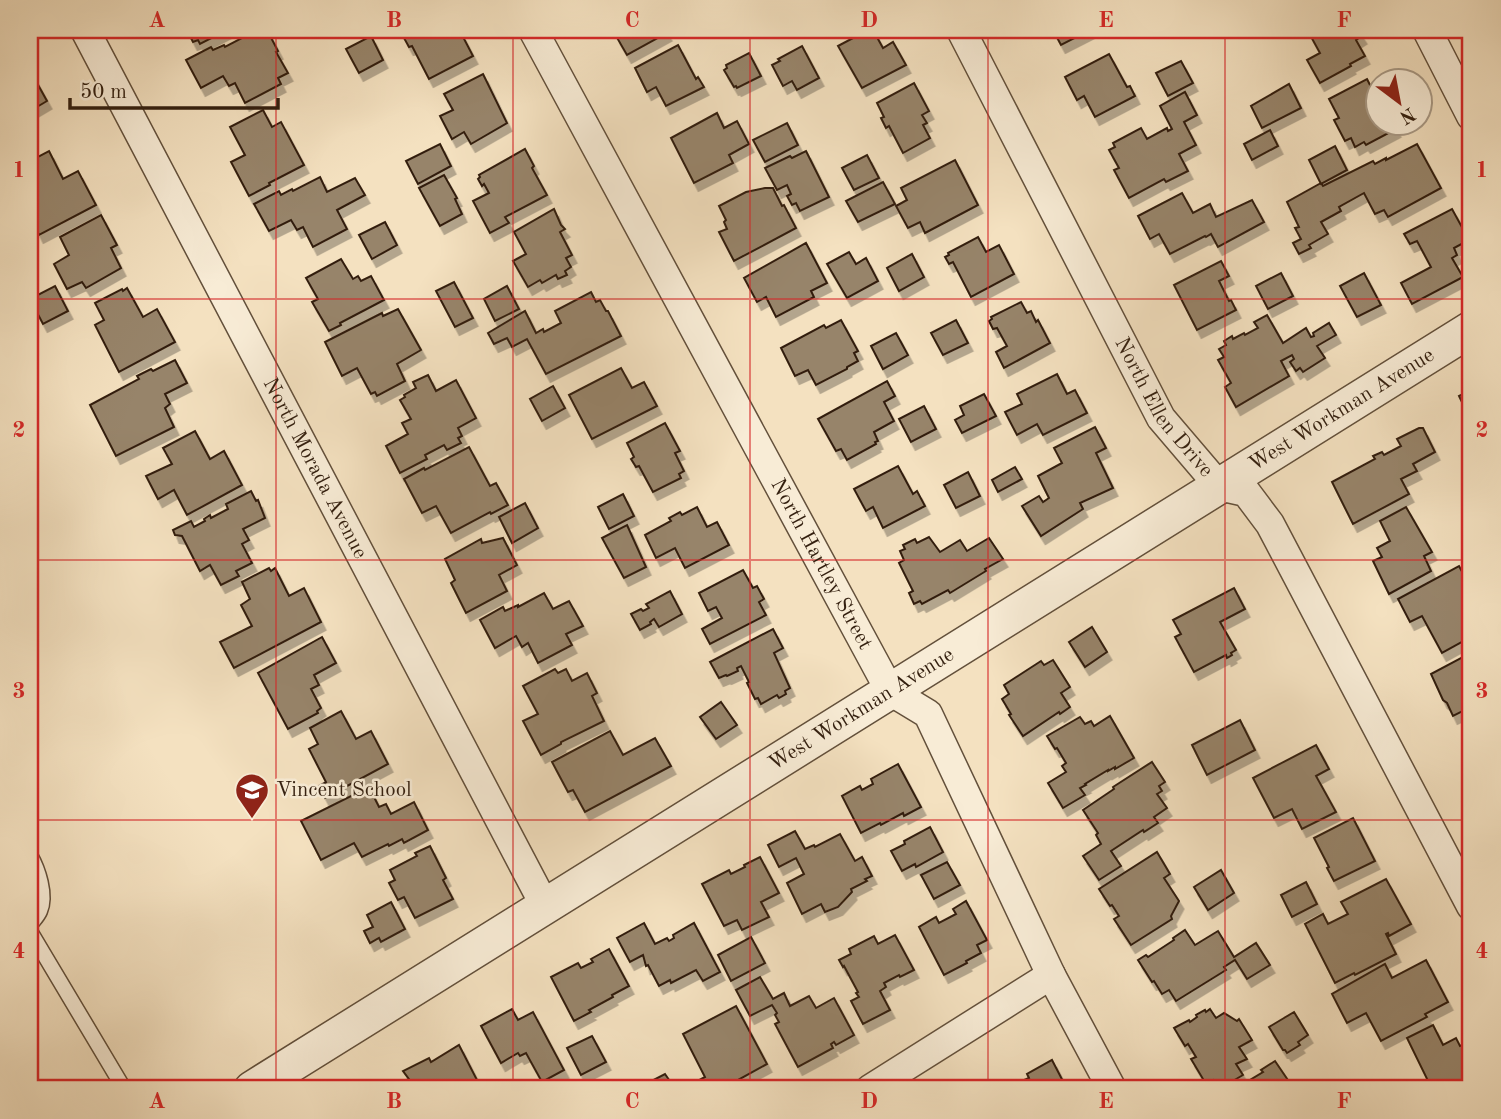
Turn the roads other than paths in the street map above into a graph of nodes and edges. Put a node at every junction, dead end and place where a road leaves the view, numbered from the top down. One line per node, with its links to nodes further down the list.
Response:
1 (85, 30): 10 (street, North Morada Avenue)
2 (533, 30): 8 (street, North Hartley Street)
3 (961, 30): 7 (street, North Ellen Drive)
4 (1427, 30): 5 (street)
5 (1471, 116)
6 (1471, 329): 7 (street, West Workman Avenue)
7 (1219, 486): 8 (street, West Workman Avenue); 11 (street, North Ellen Drive)
8 (890, 691): 10 (street, West Workman Avenue); 14 (street)
9 (30, 855): 12 (lane)
10 (545, 906): 16 (street, West Workman Avenue)
11 (1471, 906)
12 (30, 926)
13 (30, 931): 15 (lane)
14 (1051, 975): 17 (street); 18 (street)
15 (123, 1087)
16 (252, 1089)
17 (870, 1089)
18 (1112, 1089)

